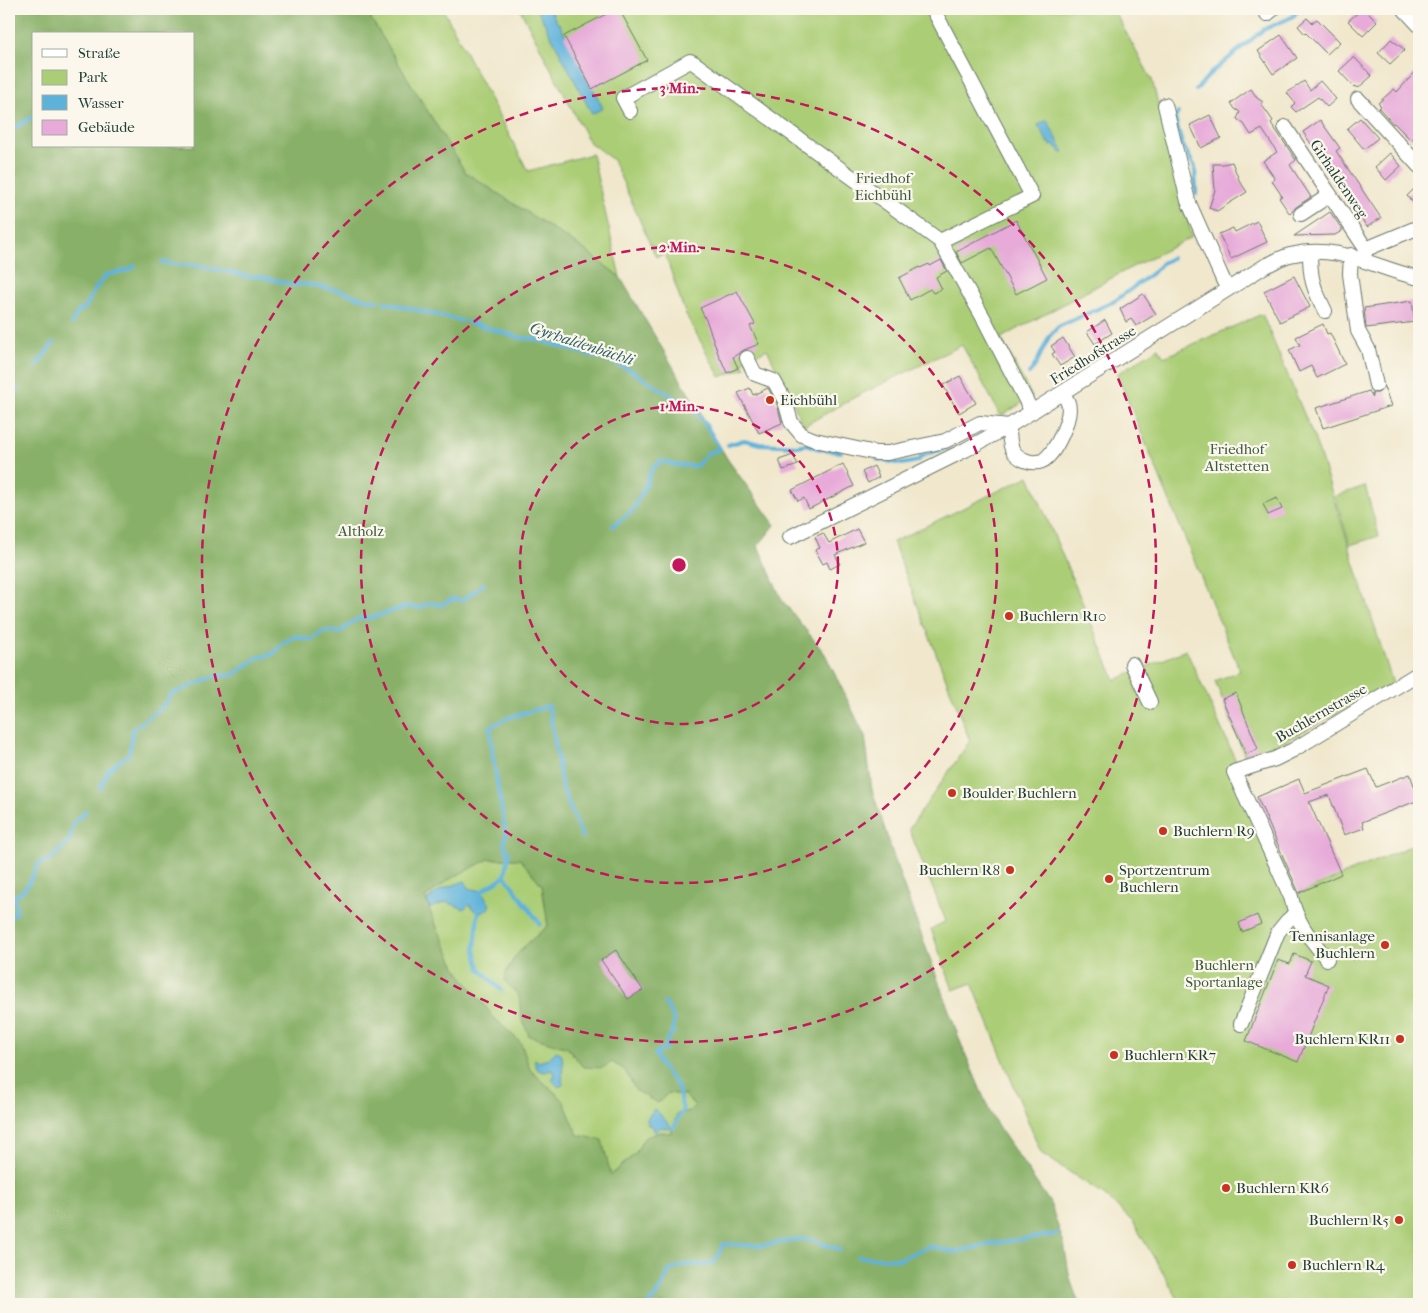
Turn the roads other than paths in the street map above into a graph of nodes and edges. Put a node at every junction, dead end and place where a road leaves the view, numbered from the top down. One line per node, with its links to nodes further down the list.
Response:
1 (934, 9): 12 (street)
2 (1404, 9): 3 (street)
3 (1419, 25)
4 (1358, 99): 8 (street)
5 (1165, 105): 16 (street)
6 (630, 111): 12 (street)
7 (1285, 127): 9 (street, Girhaldenweg)
8 (1419, 166)
9 (1330, 195): 10 (street); 14 (street, Girhaldenweg)
10 (1301, 214)
11 (1419, 227): 14 (street)
12 (940, 242): 21 (street)
13 (1310, 252): 14 (street, Friedhofstrasse); 17 (street); 20 (street, Friedhofstrasse)
14 (1360, 254): 15 (street, Friedhofstrasse); 19 (street)
15 (1419, 278)
16 (1224, 282)
17 (1325, 311)
18 (747, 358): 22 (street)
19 (1376, 385)
20 (1062, 393): 21 (street, Friedhofstrasse); 22 (street)
21 (1032, 412): 22 (street, Friedhofstrasse)
22 (1009, 426): 23 (street, Friedhofstrasse)
23 (790, 537)
24 (1132, 664): 26 (street)
25 (1419, 673): 27 (street, Buchlernstrasse)
26 (1150, 702)
27 (1295, 914): 28 (street); 29 (street)
28 (1327, 958)
29 (1241, 1024)

